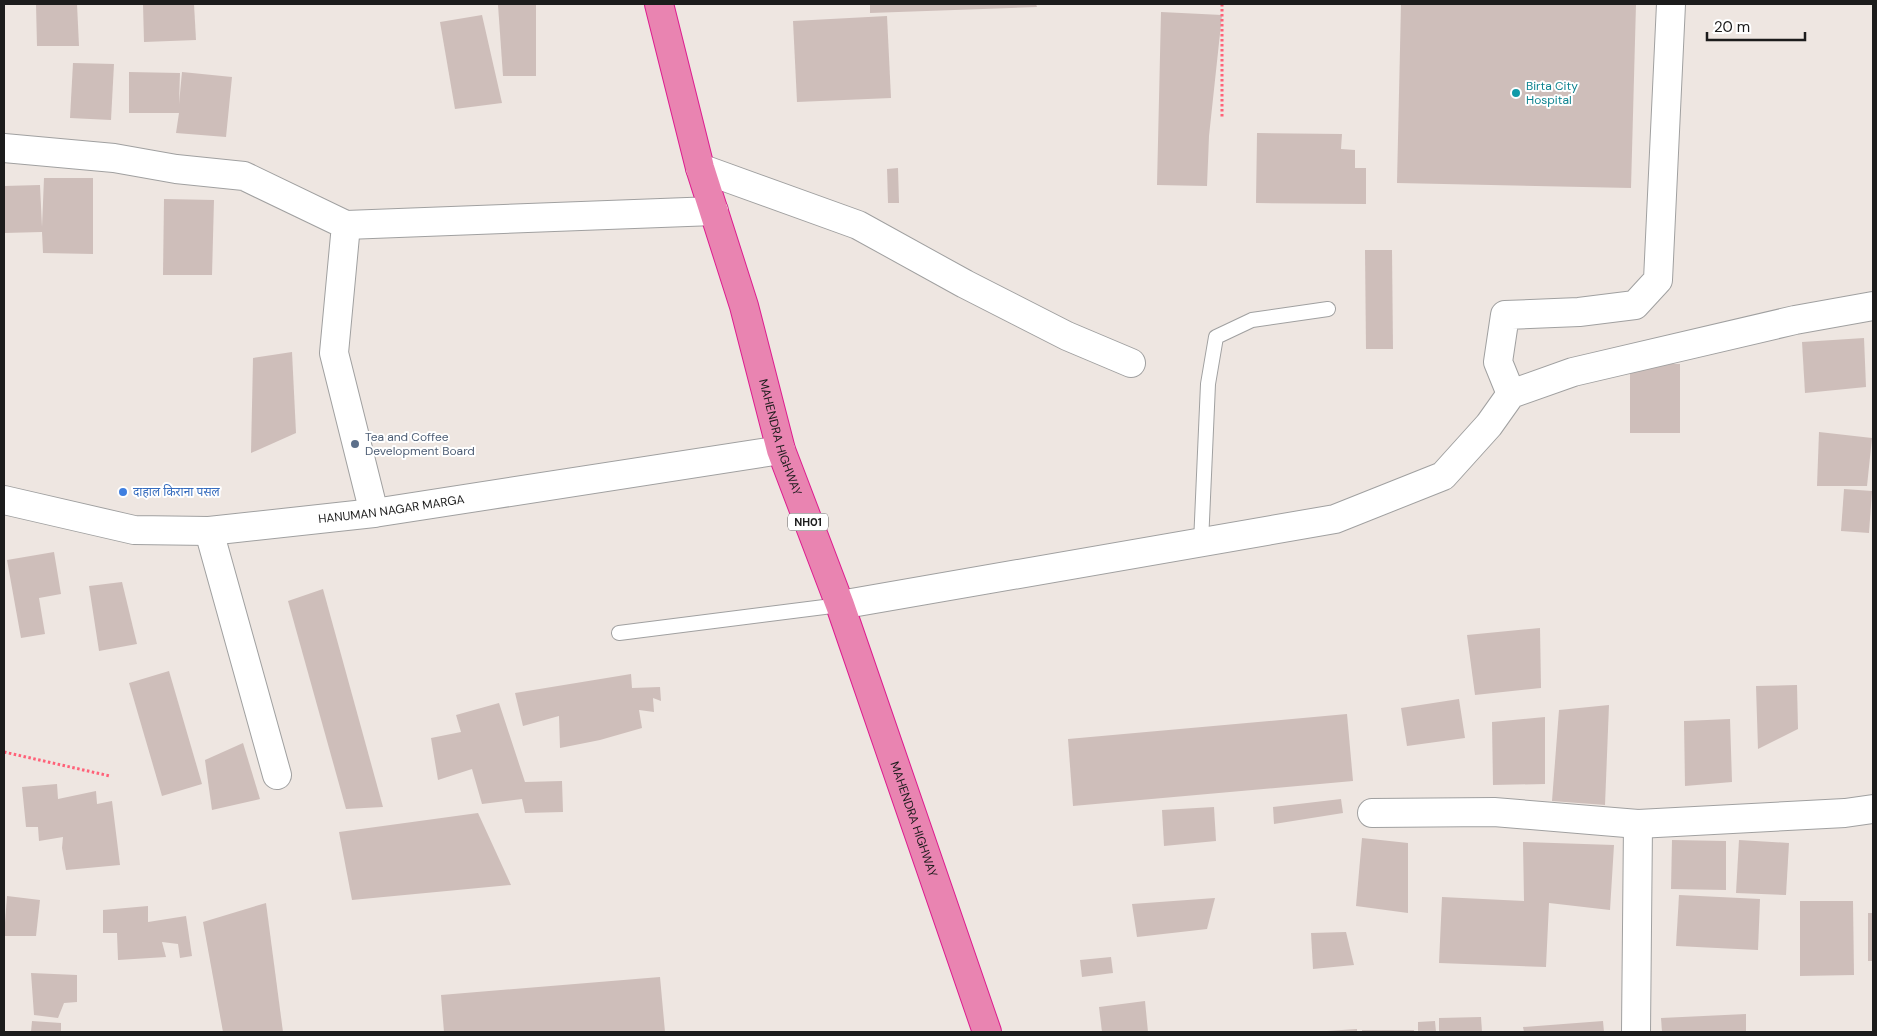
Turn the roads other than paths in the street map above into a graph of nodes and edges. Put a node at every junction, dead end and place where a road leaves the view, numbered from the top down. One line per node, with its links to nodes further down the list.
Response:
1 (659, 4): 4 (highway, MAHENDRA HIGHWAY / NH01)
2 (1671, 4): 10 (street)
3 (4, 148): 6 (street)
4 (700, 168): 5 (highway, MAHENDRA HIGHWAY / NH01); 9 (street)
5 (714, 211): 6 (street); 11 (highway, MAHENDRA HIGHWAY / NH01)
6 (346, 226): 13 (street)
7 (1873, 306): 10 (street)
8 (1328, 309): 15 (lane)
9 (1131, 363)
10 (1512, 394): 15 (street)
11 (781, 450): 13 (street, HANUMAN NAGAR MARGA); 16 (highway, MAHENDRA HIGHWAY / NH01)
12 (4, 500): 14 (street, HANUMAN NAGAR MARGA)
13 (374, 513): 14 (street, HANUMAN NAGAR MARGA)
14 (209, 531): 18 (street)
15 (1201, 543): 16 (street)
16 (840, 605): 17 (lane); 22 (highway, MAHENDRA HIGHWAY / NH01)
17 (619, 633)
18 (277, 775)
19 (1873, 809): 21 (street)
20 (1372, 813): 21 (street)
21 (1638, 824): 23 (street)
22 (987, 1032)
23 (1636, 1032)

